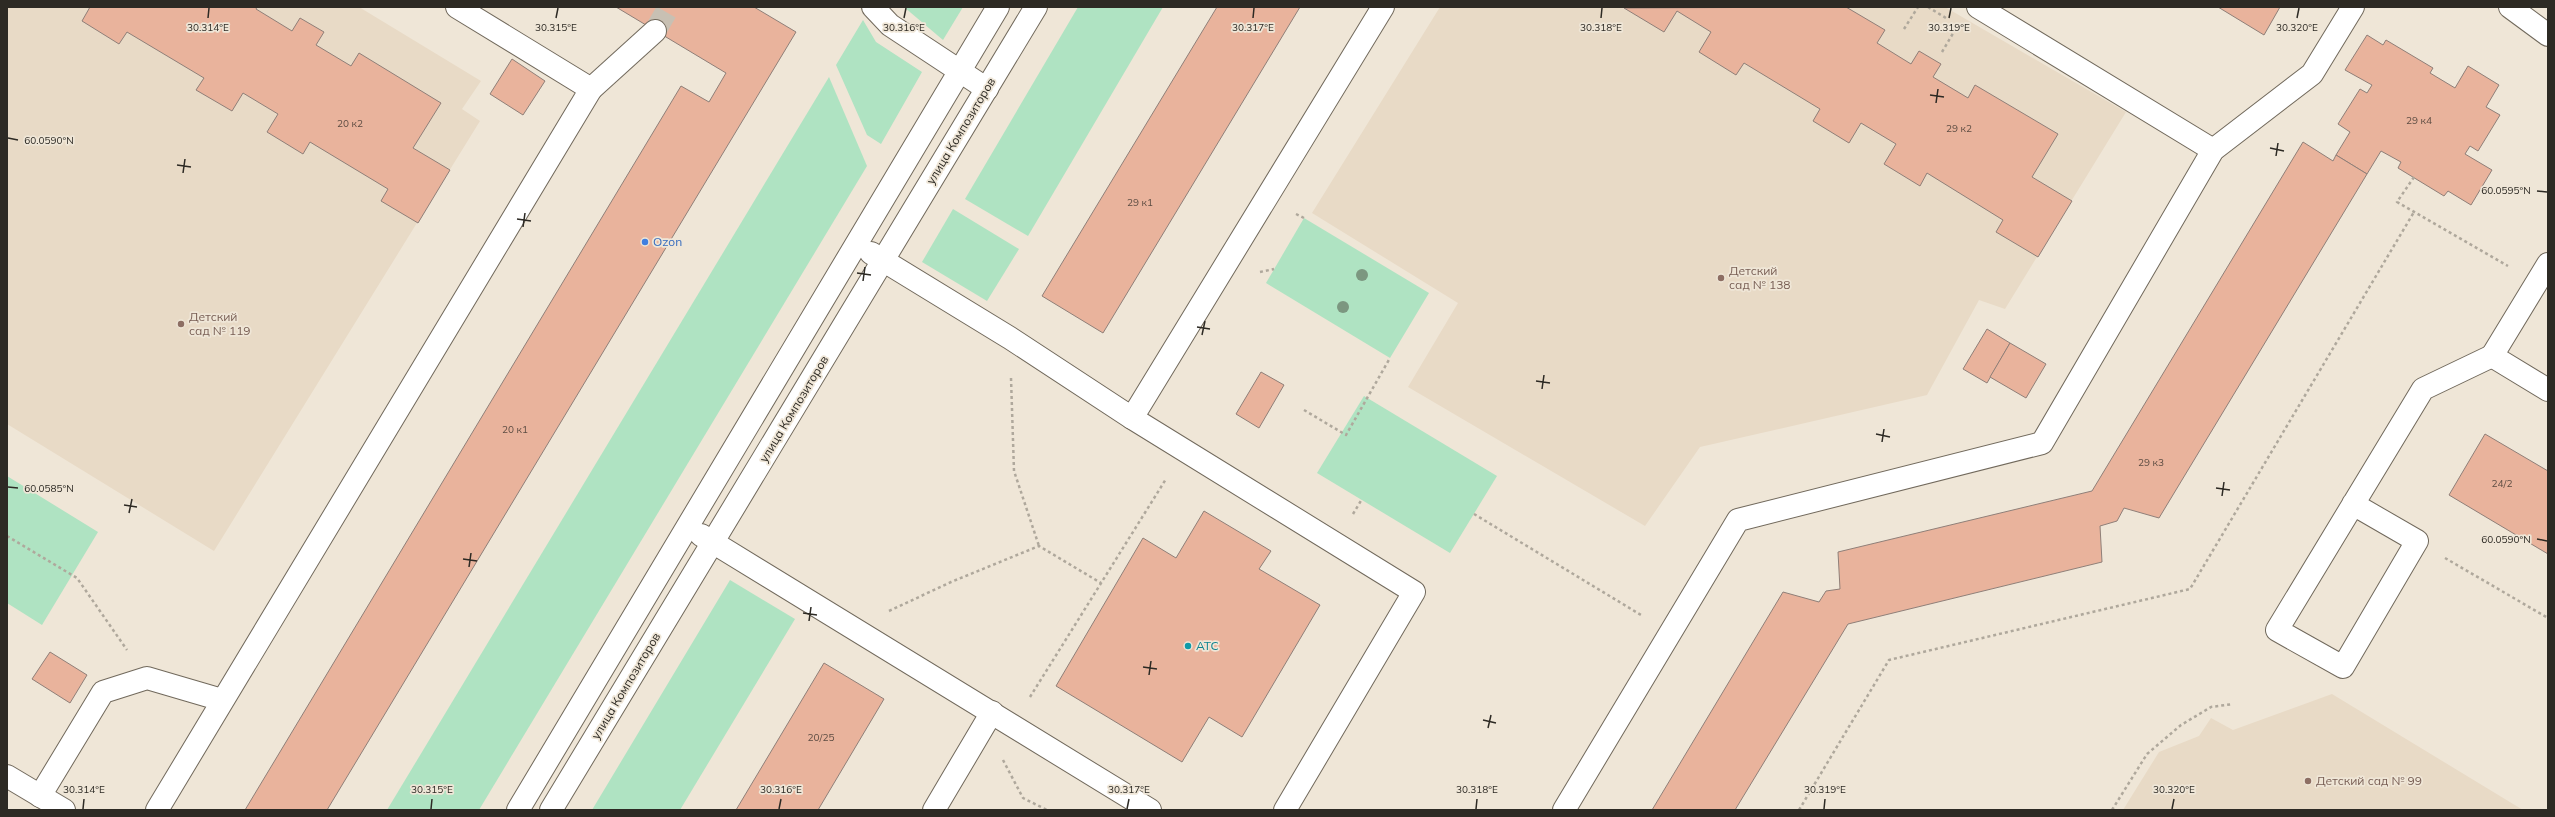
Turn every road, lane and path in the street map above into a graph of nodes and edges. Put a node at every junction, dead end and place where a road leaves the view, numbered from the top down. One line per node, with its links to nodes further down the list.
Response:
1 (457, 7): 16 (street)
2 (874, 7): 15 (street)
3 (998, 7): 15 (street)
4 (1036, 7): 17 (street, улица Композиторов)
5 (1383, 7): 30 (street)
6 (1918, 7): 12 (path)
7 (1928, 7): 11 (path)
8 (1978, 7): 18 (street)
9 (2353, 7): 18 (street)
10 (2510, 7): 14 (street)
11 (1952, 22)
12 (1904, 29)
13 (655, 30): 16 (street)
14 (2548, 35)
15 (960, 71): 17 (street); 21 (street)
16 (590, 89): 44 (street)
17 (986, 89): 22 (street, улица Композиторов)
18 (2213, 150): 42 (street)
19 (2414, 177): 20 (path)
20 (2414, 212): 24 (path); 59 (path)
21 (856, 244): 22 (street); 34 (street)
22 (883, 260): 25 (street); 37 (street, улица Композиторов)
23 (2548, 264): 24 (street)
24 (2537, 283): 26 (street)
25 (1010, 338): 30 (street); 38 (path)
26 (2492, 356): 28 (street); 32 (street)
27 (1390, 358): 29 (path)
28 (2548, 390)
29 (1304, 410)
30 (1132, 418): 31 (street)
31 (1184, 450): 39 (path); 57 (street)
32 (2353, 504): 36 (street); 36 (street)
33 (1474, 514): 42 (path)
34 (688, 527): 37 (street); 52 (street)
35 (7, 536): 43 (path)
36 (2417, 541): 40 (path)
37 (714, 542): 41 (street); 53 (street, улица Композиторов)
38 (1039, 546): 39 (path); 41 (path)
39 (1101, 582): 47 (path)
40 (2548, 618)
41 (854, 627): 46 (street)
42 (1670, 633): 58 (street)
43 (147, 678): 44 (street); 49 (street)
44 (222, 700): 51 (street)
45 (2233, 704): 60 (path)
46 (992, 712): 47 (street); 54 (street)
47 (1013, 724): 55 (path); 56 (street)
48 (7, 776): 49 (street)
49 (40, 796): 50 (street)
50 (64, 810)
51 (157, 810)
52 (518, 810)
53 (551, 810)
54 (934, 810)
55 (1047, 810)
56 (1150, 810)
57 (1285, 810)
58 (1564, 810)
59 (1799, 810)
60 (2112, 810)

